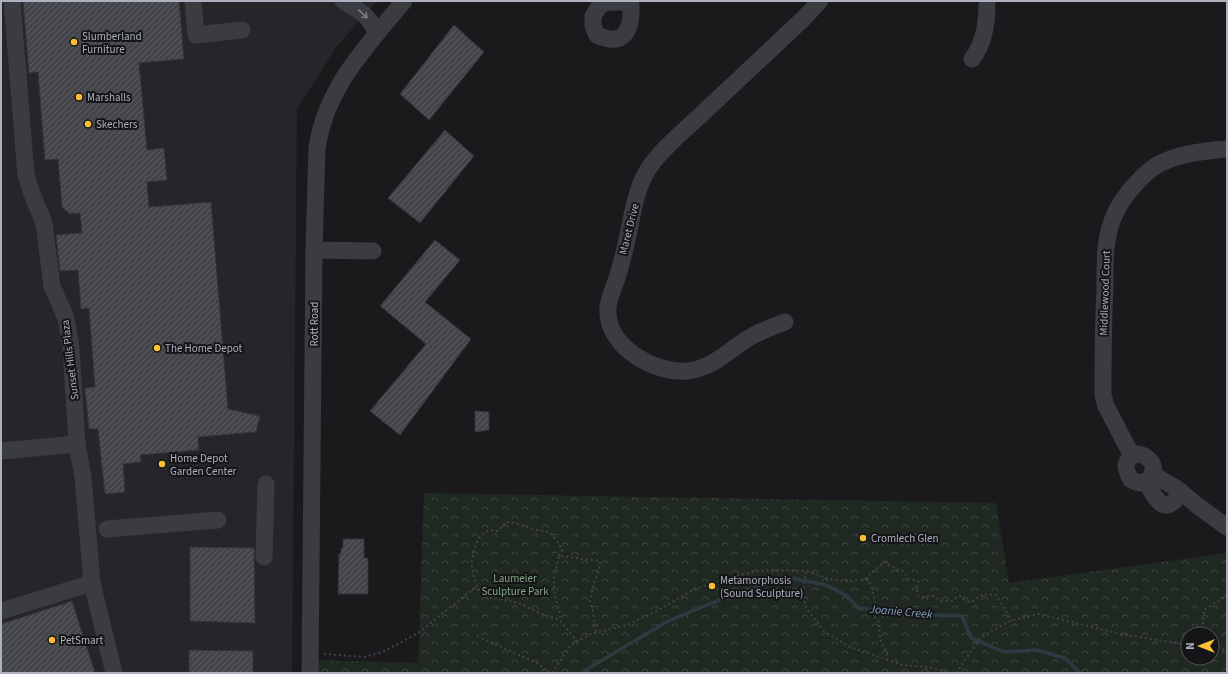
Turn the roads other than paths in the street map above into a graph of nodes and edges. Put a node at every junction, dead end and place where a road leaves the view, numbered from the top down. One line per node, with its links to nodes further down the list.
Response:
1 (12, 1): 14 (street, Sunset Hills Plaza)
2 (193, 1): 7 (street)
3 (343, 1): 8 (street, one-way to 8)
4 (404, 1): 8 (street, Rott Road)
5 (820, 1): 13 (street, Maret Drive)
6 (987, 1): 9 (street)
7 (242, 30)
8 (377, 33): 11 (street, Rott Road)
9 (972, 59)
10 (1227, 149): 18 (street, Middlewood Court)
11 (314, 250): 12 (street); 24 (street, Rott Road)
12 (373, 251)
13 (785, 322)
14 (77, 444): 15 (street); 19 (street, Sunset Hills Plaza)
15 (1, 451)
16 (266, 484): 20 (street)
17 (218, 520): 19 (street)
18 (1227, 527)
19 (87, 532): 21 (street, Sunset Hills Plaza)
20 (264, 557)
21 (92, 583): 22 (street); 23 (street, Sunset Hills Plaza)
22 (1, 611)
23 (114, 673)
24 (310, 673)

